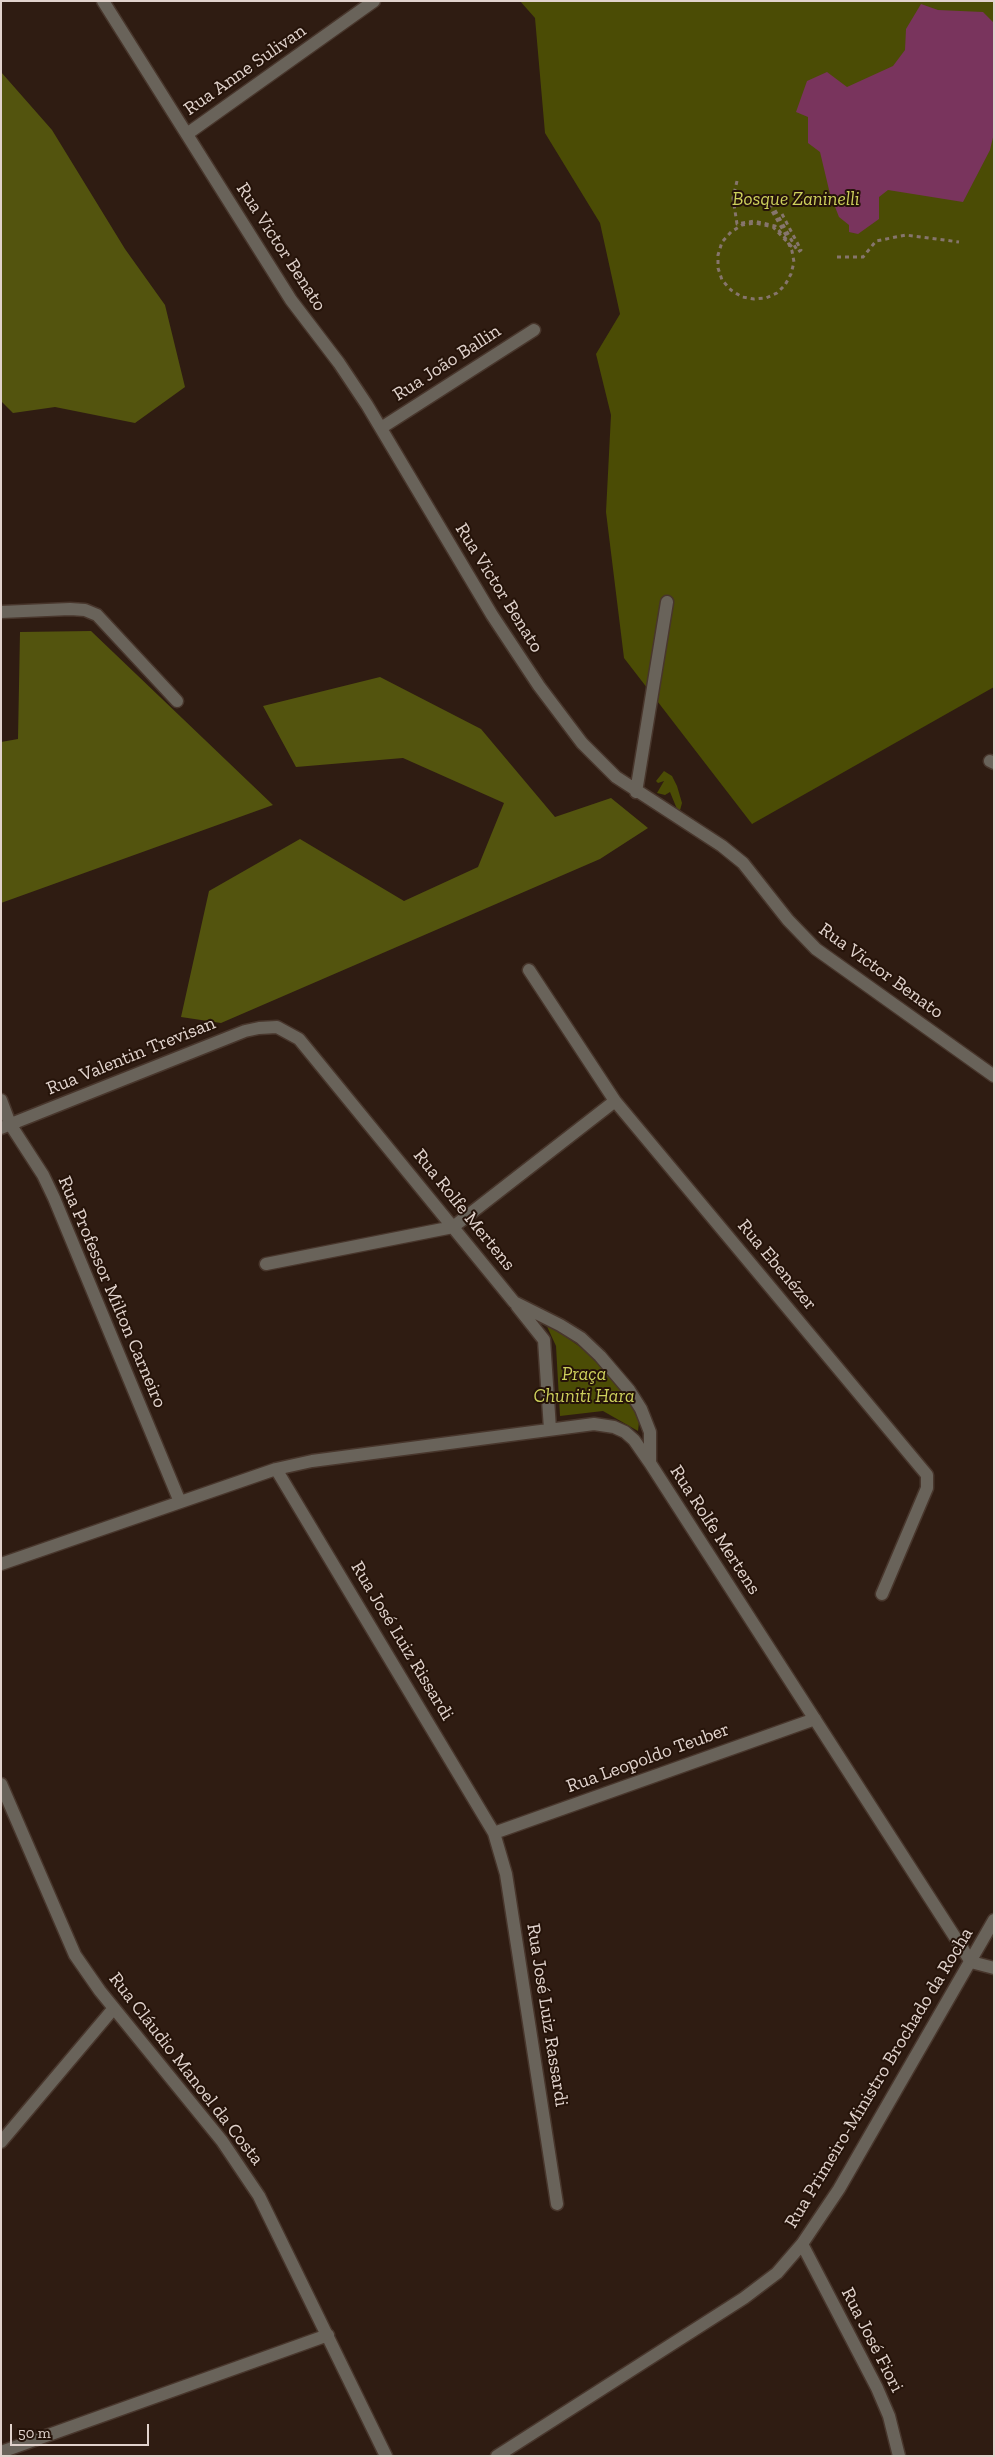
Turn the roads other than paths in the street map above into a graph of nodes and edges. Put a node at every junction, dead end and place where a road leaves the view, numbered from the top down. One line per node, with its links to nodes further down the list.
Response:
1 (103, 1): 3 (street, Rua Victor Benato)
2 (374, 1): 3 (street, Rua Anne Sulivan)
3 (187, 134): 5 (street, Rua Victor Benato)
4 (534, 330): 5 (street, Rua João Ballin)
5 (381, 428): 9 (street, Rua Victor Benato)
6 (667, 602): 9 (street)
7 (1, 612): 8 (street)
8 (177, 701)
9 (636, 792): 12 (street, Rua Victor Benato)
10 (530, 970): 14 (street, Rua Ebenézer)
11 (277, 1028): 15 (street, Rua Valentin Trevisan); 16 (street, Rua Rolfe Mertens)
12 (994, 1076)
13 (1, 1100): 15 (street, Rua Professor Milton Carneiro)
14 (615, 1101): 16 (street); 24 (street, Rua Ebenézer)
15 (6, 1126): 22 (street, Rua Professor Milton Carneiro)
16 (453, 1227): 17 (street); 18 (street, Rua Rolfe Mertens)
17 (266, 1264)
18 (514, 1302): 19 (street); 20 (street, Rua Rolfe Mertens)
19 (550, 1429): 20 (street); 21 (street)
20 (650, 1463): 25 (street, Rua Rolfe Mertens)
21 (276, 1469): 22 (street); 27 (street, Rua José Luiz Rissardi)
22 (180, 1502): 23 (street)
23 (1, 1564)
24 (882, 1594)
25 (815, 1719): 27 (street, Rua Leopoldo Teuber); 29 (street, Rua Rolfe Mertens)
26 (1, 1784): 31 (street, Rua Cláudio Manoel da Costa)
27 (494, 1833): 33 (street, Rua José Luiz Rassardi)
28 (994, 1920): 29 (street, Rua Primeiro-Ministro Brochado da Rocha)
29 (971, 1962): 30 (street); 34 (street, Rua Primeiro-Ministro Brochado da Rocha)
30 (994, 1968)
31 (114, 2008): 32 (street); 35 (street, Rua Cláudio Manoel da Costa)
32 (1, 2142)
33 (557, 2204)
34 (802, 2244): 38 (street, Rua Primeiro-Ministro Brochado da Rocha); 39 (street, Rua José Fiori)
35 (328, 2335): 36 (street); 37 (street, Rua Cláudio Manoel da Costa)
36 (1, 2452)
37 (386, 2456)
38 (497, 2456)
39 (899, 2456)

